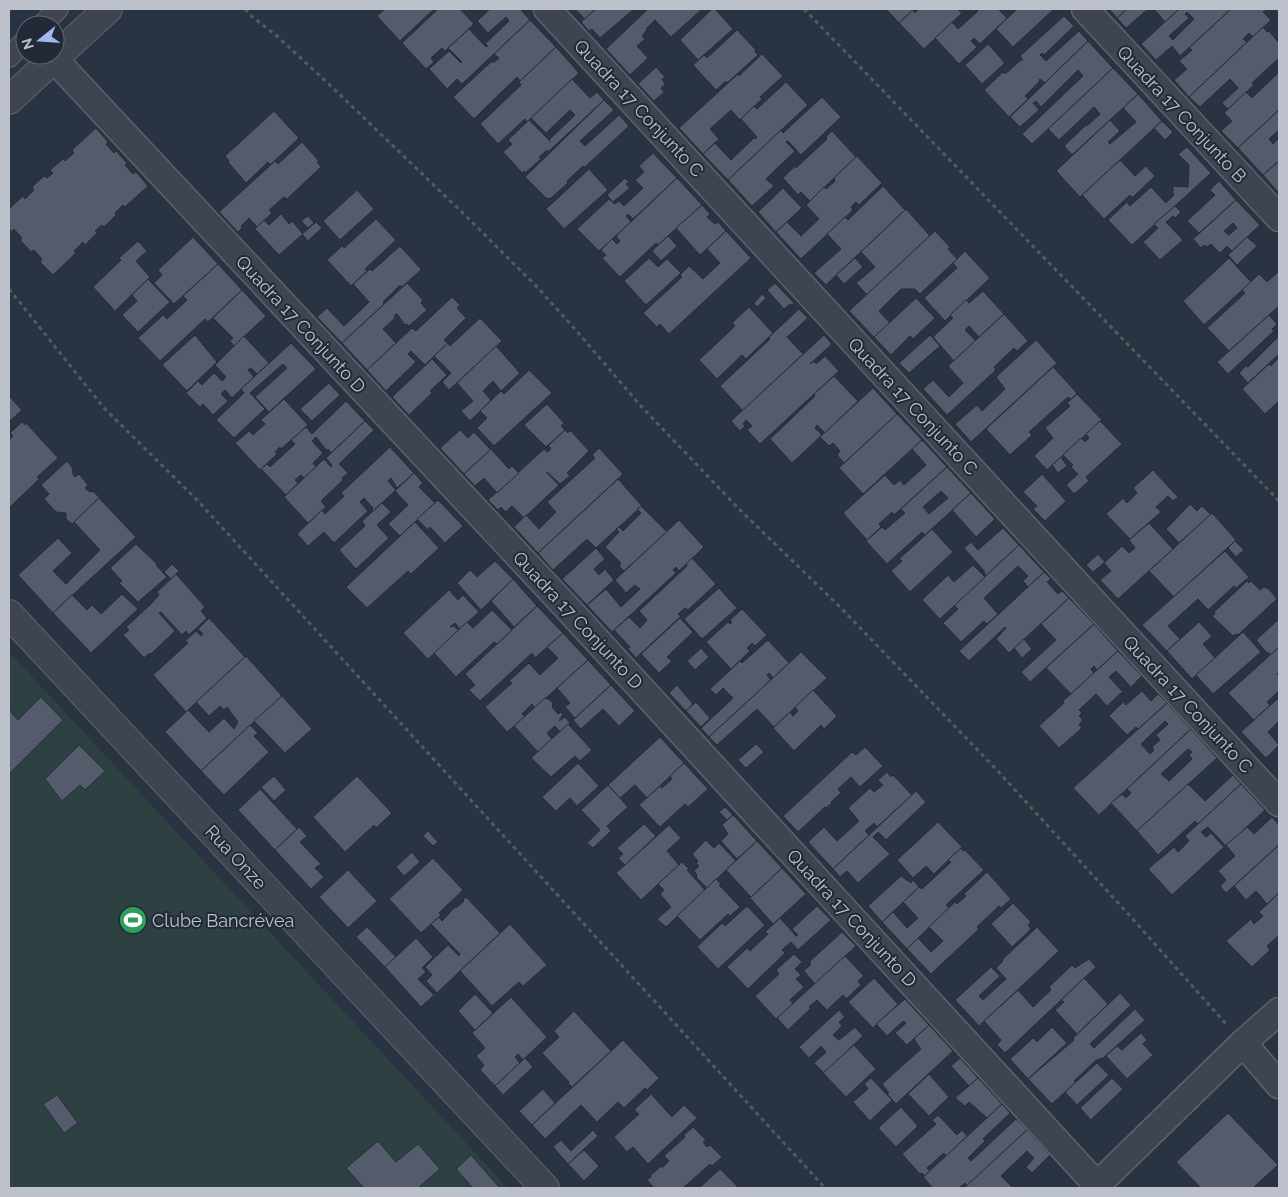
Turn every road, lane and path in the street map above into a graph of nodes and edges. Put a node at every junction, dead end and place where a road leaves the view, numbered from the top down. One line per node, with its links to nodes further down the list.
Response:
1 (108, 9): 6 (street)
2 (245, 9): 16 (path)
3 (547, 9): 14 (street, Quadra 17 Conjunto C)
4 (804, 9): 12 (path)
5 (1085, 9): 10 (street, Quadra 17 Conjunto B)
6 (65, 49)
7 (47, 65): 9 (street)
8 (60, 65): 18 (street, Quadra 17 Conjunto D)
9 (9, 100)
10 (1279, 218)
11 (9, 290): 20 (path)
12 (1279, 501)
13 (9, 614): 19 (street, Rua Onze)
14 (1279, 803)
15 (1279, 1011): 16 (street)
16 (1243, 1044): 17 (street); 18 (street)
17 (1279, 1085)
18 (1095, 1187)
19 (545, 1188)
20 (825, 1188)

